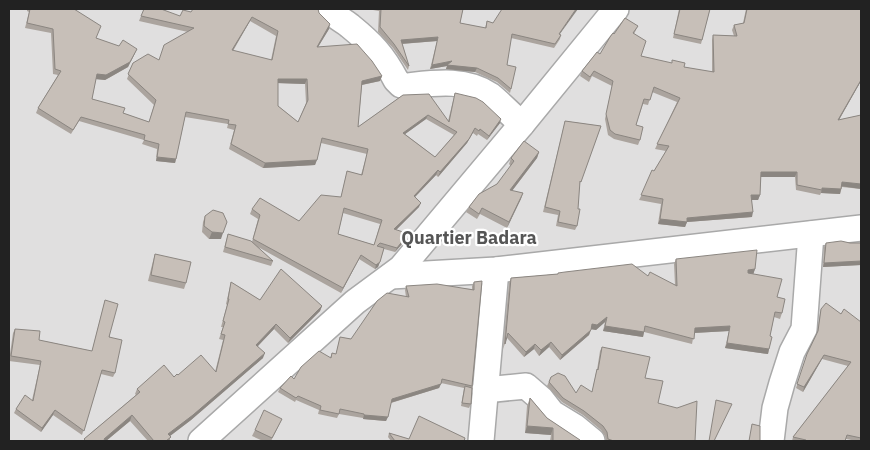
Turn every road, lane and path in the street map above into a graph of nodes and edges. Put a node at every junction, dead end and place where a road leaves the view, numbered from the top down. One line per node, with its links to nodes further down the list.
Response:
1 (329, 9): 3 (street)
2 (616, 9): 3 (street)
3 (522, 124): 7 (street)
4 (861, 228): 5 (street)
5 (811, 234): 6 (street); 12 (street)
6 (496, 270): 7 (street); 8 (street)
7 (391, 276): 9 (street)
8 (485, 390): 10 (street); 11 (street)
9 (201, 441)
10 (481, 441)
11 (592, 441)
12 (771, 441)

